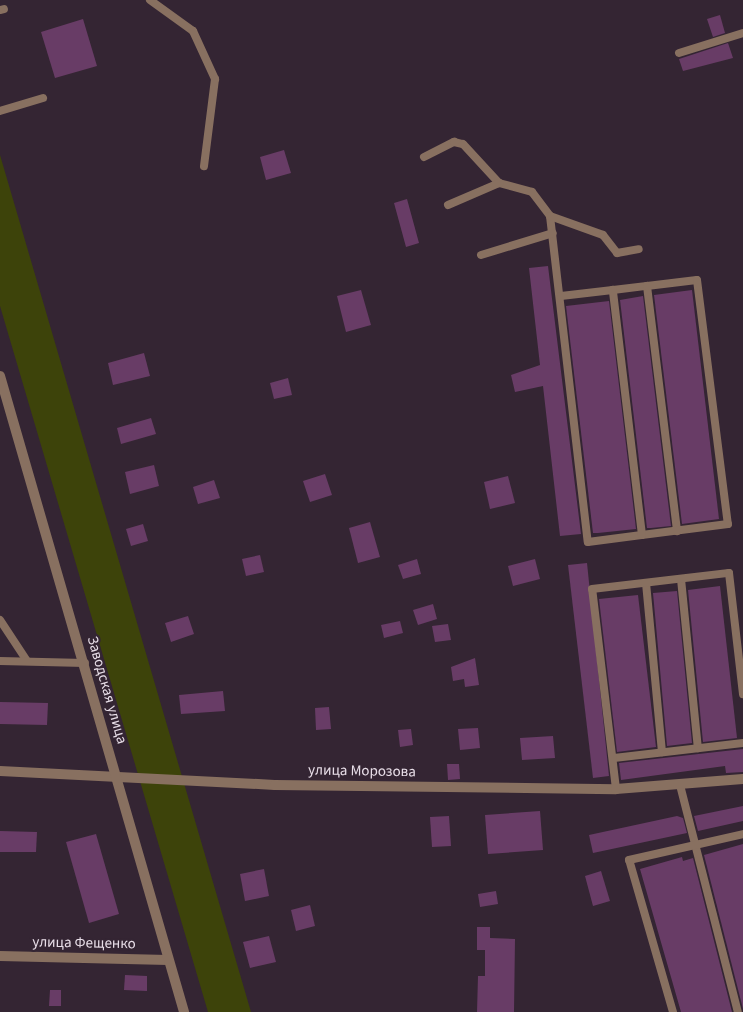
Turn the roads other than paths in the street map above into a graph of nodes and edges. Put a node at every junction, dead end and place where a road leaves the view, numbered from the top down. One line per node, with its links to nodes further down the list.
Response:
1 (150, 0): 7 (lane)
2 (743, 33): 3 (lane)
3 (679, 52)
4 (43, 98): 5 (lane)
5 (0, 110)
6 (424, 157): 8 (lane)
7 (204, 166)
8 (499, 183): 9 (lane); 10 (lane)
9 (448, 205)
10 (550, 216): 11 (lane); 12 (lane)
11 (552, 233): 13 (lane); 16 (lane)
12 (639, 249)
13 (482, 255)
14 (646, 286): 15 (lane); 18 (lane); 18 (lane)
15 (612, 290): 16 (lane); 19 (lane)
16 (561, 296): 19 (lane)
17 (0, 376): 25 (street, Заводская улица)
18 (677, 531): 19 (lane)
19 (642, 535)
20 (680, 579): 21 (lane); 26 (lane); 28 (lane)
21 (646, 583): 29 (lane); 30 (lane)
22 (0, 620): 24 (lane)
23 (0, 661): 24 (lane)
24 (27, 661): 25 (lane)
25 (84, 663): 32 (street, Заводская улица)
26 (743, 694)
27 (743, 742): 28 (lane)
28 (698, 748): 29 (lane)
29 (662, 752): 30 (lane)
30 (614, 758): 35 (lane)
31 (0, 771): 32 (street, улица Морозова)
32 (116, 776): 35 (street, улица Морозова); 39 (street, Заводская улица)
33 (743, 779): 34 (street, улица Морозова)
34 (680, 785): 35 (street, улица Морозова); 37 (lane)
35 (616, 789)
36 (743, 834): 37 (lane)
37 (695, 844): 41 (lane); 42 (lane)
38 (0, 956): 39 (street, улица Фещенко)
39 (168, 960): 40 (street, Заводская улица)
40 (184, 1012)
41 (673, 1012)
42 (738, 1012)

